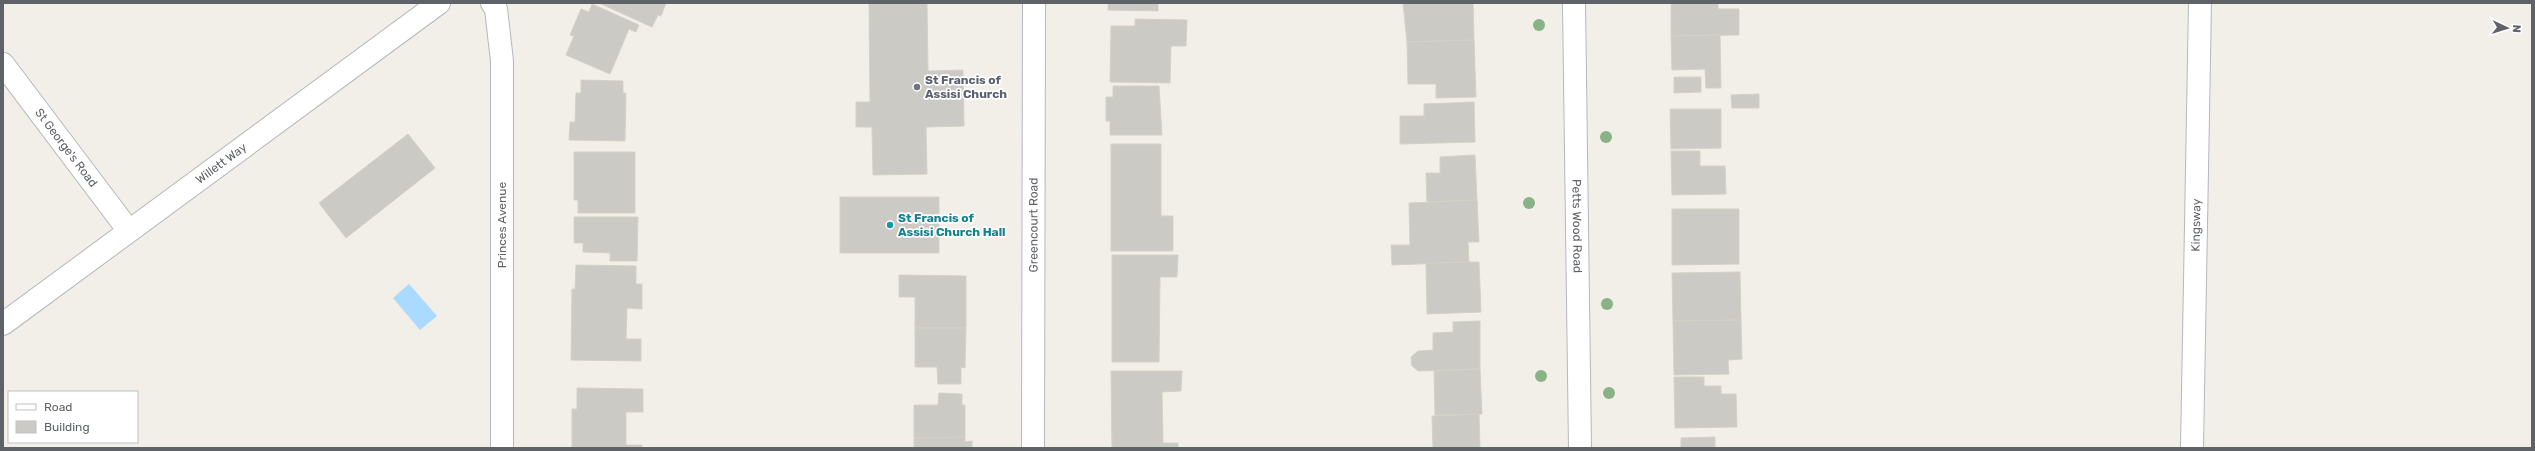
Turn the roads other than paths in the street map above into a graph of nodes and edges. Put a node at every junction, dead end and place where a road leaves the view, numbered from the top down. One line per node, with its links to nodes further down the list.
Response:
1 (439, 3): 7 (street, Willett Way)
2 (492, 3): 9 (street, Princes Avenue)
3 (1034, 3): 10 (street, Greencourt Road)
4 (1574, 3): 11 (street, Petts Wood Road)
5 (2200, 3): 12 (street, Kingsway)
6 (3, 64): 7 (street, St George's Road)
7 (129, 231): 8 (street, Willett Way)
8 (3, 324)
9 (502, 448)
10 (1033, 448)
11 (1580, 448)
12 (2192, 448)

